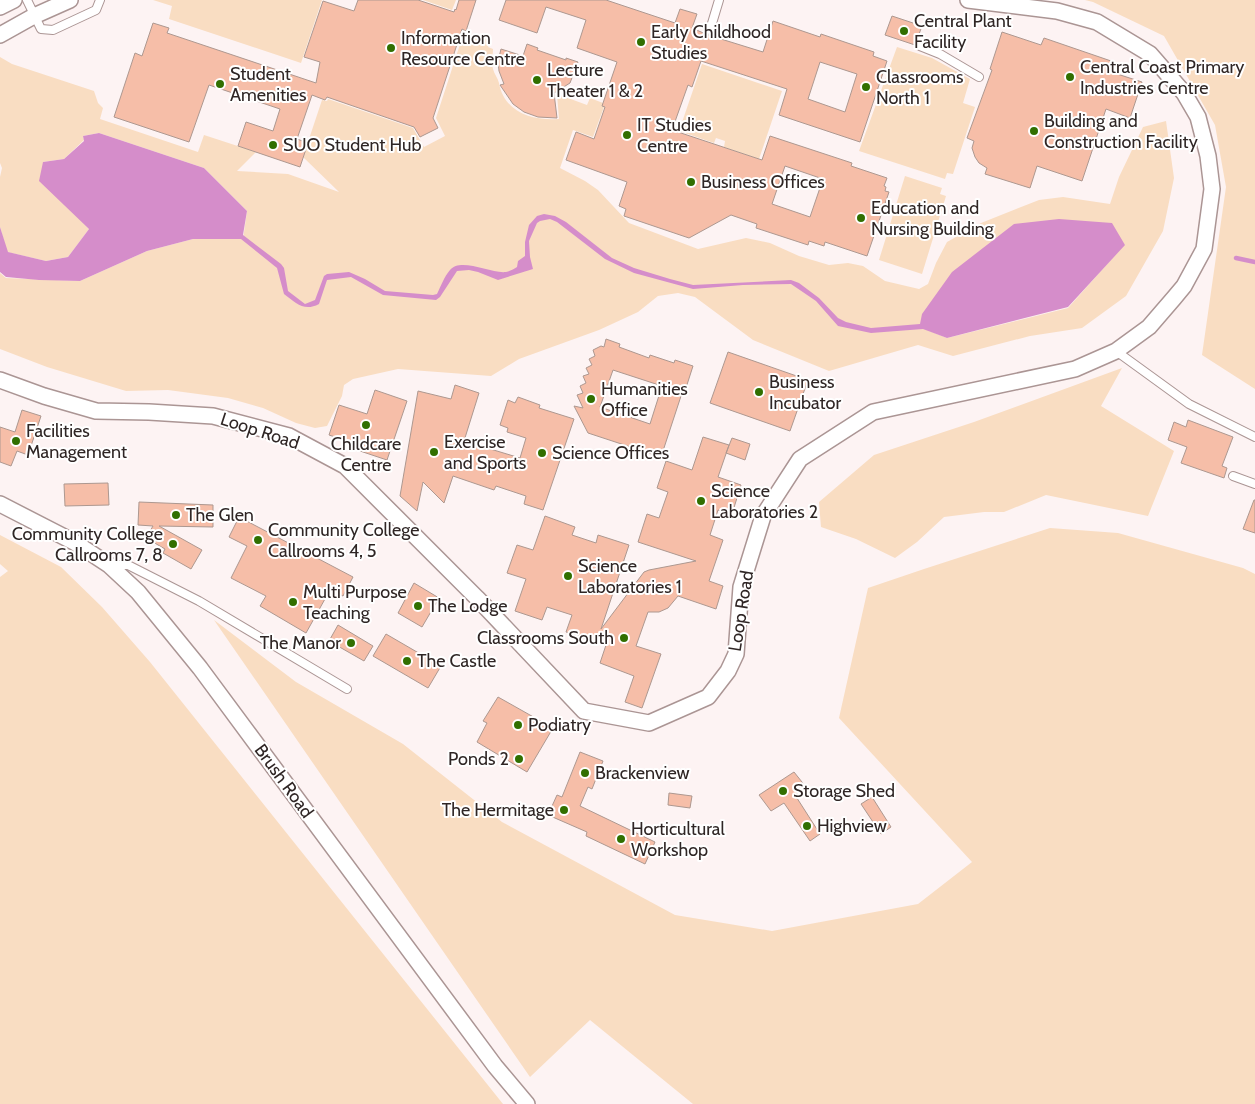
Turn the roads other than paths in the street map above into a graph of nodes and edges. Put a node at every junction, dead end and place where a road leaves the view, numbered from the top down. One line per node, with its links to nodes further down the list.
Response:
1 (14, 0): 7 (street)
2 (27, 0): 8 (lane)
3 (70, 0): 8 (street)
4 (100, 0): 8 (lane)
5 (719, 0): 9 (lane)
6 (968, 0): 13 (street, Loop Road)
7 (0, 7)
8 (34, 16): 10 (street)
9 (710, 30)
10 (0, 35)
11 (920, 46): 12 (lane)
12 (979, 77)
13 (1116, 351): 14 (street, Loop Road); 15 (lane)
14 (0, 380)
15 (1255, 437)
16 (1233, 476): 17 (lane)
17 (1255, 484)
18 (0, 504): 19 (street, Brush Road)
19 (109, 565): 20 (lane); 21 (street, Brush Road)
20 (346, 689)
21 (527, 1104)

